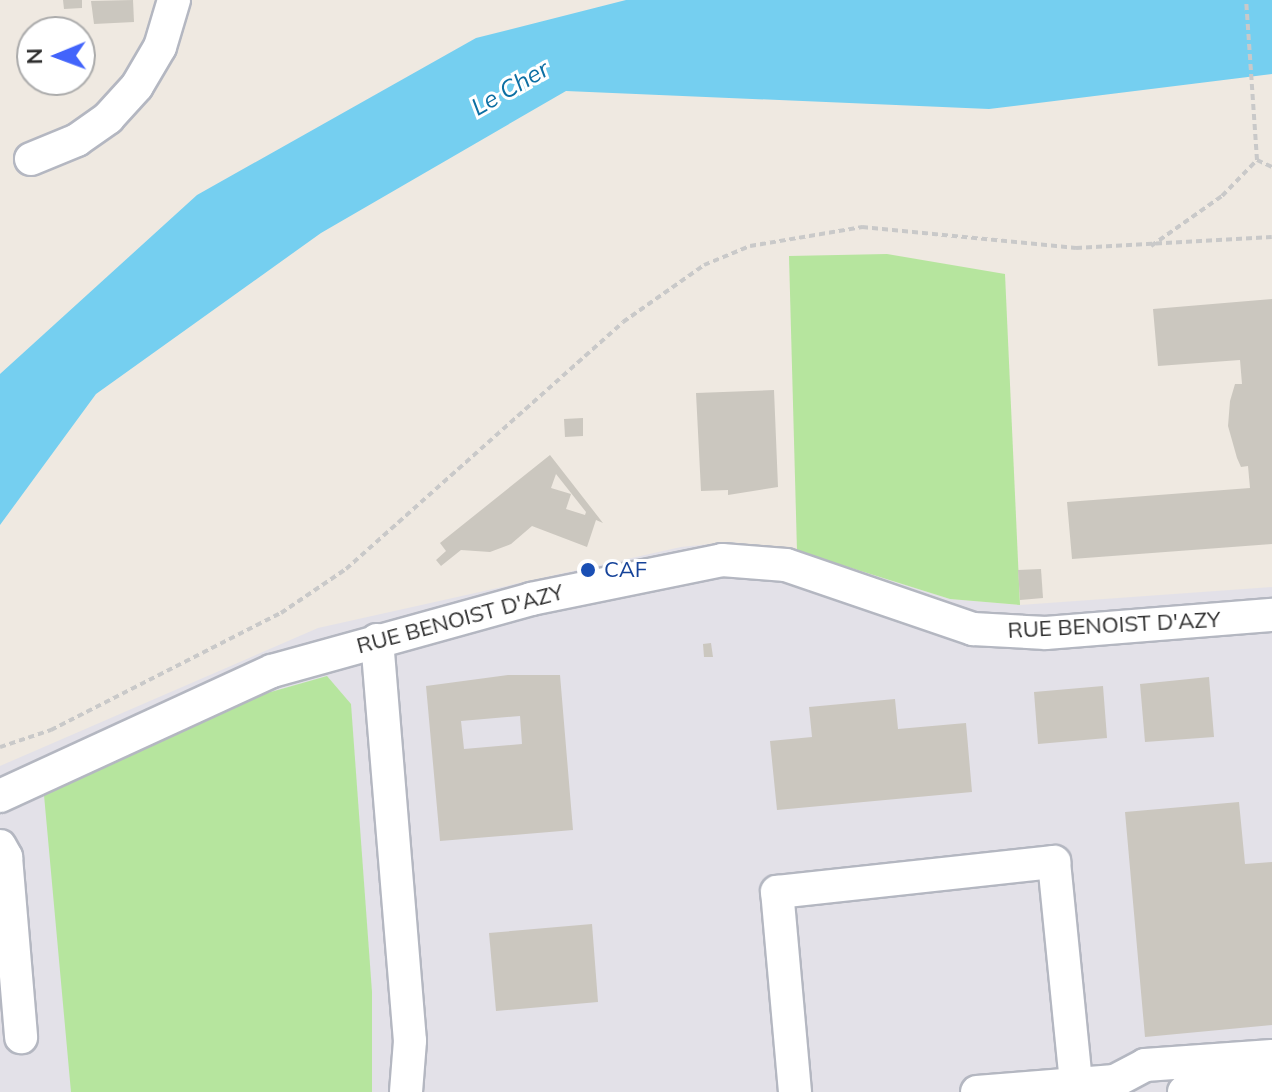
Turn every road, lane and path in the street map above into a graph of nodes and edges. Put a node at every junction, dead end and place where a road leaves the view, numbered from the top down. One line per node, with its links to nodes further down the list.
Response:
1 (174, 0): 3 (street)
2 (1246, 0): 4 (path)
3 (31, 159)
4 (1257, 160): 5 (path); 7 (path)
5 (1272, 167)
6 (1272, 237): 7 (path)
7 (1151, 246): 10 (path)
8 (1272, 615): 9 (street, RUE BENOIST D'AZY)
9 (377, 640): 11 (street, RUE BENOIST D'AZY); 18 (street)
10 (0, 747)
11 (0, 796)
12 (0, 846): 13 (street)
13 (21, 1037)
14 (1272, 1056): 17 (street)
15 (1076, 1084): 17 (street); 19 (street); 20 (street)
16 (1272, 1085): 21 (street)
17 (1129, 1087)
18 (406, 1092)
19 (795, 1092)
20 (977, 1092)
21 (1184, 1092)

